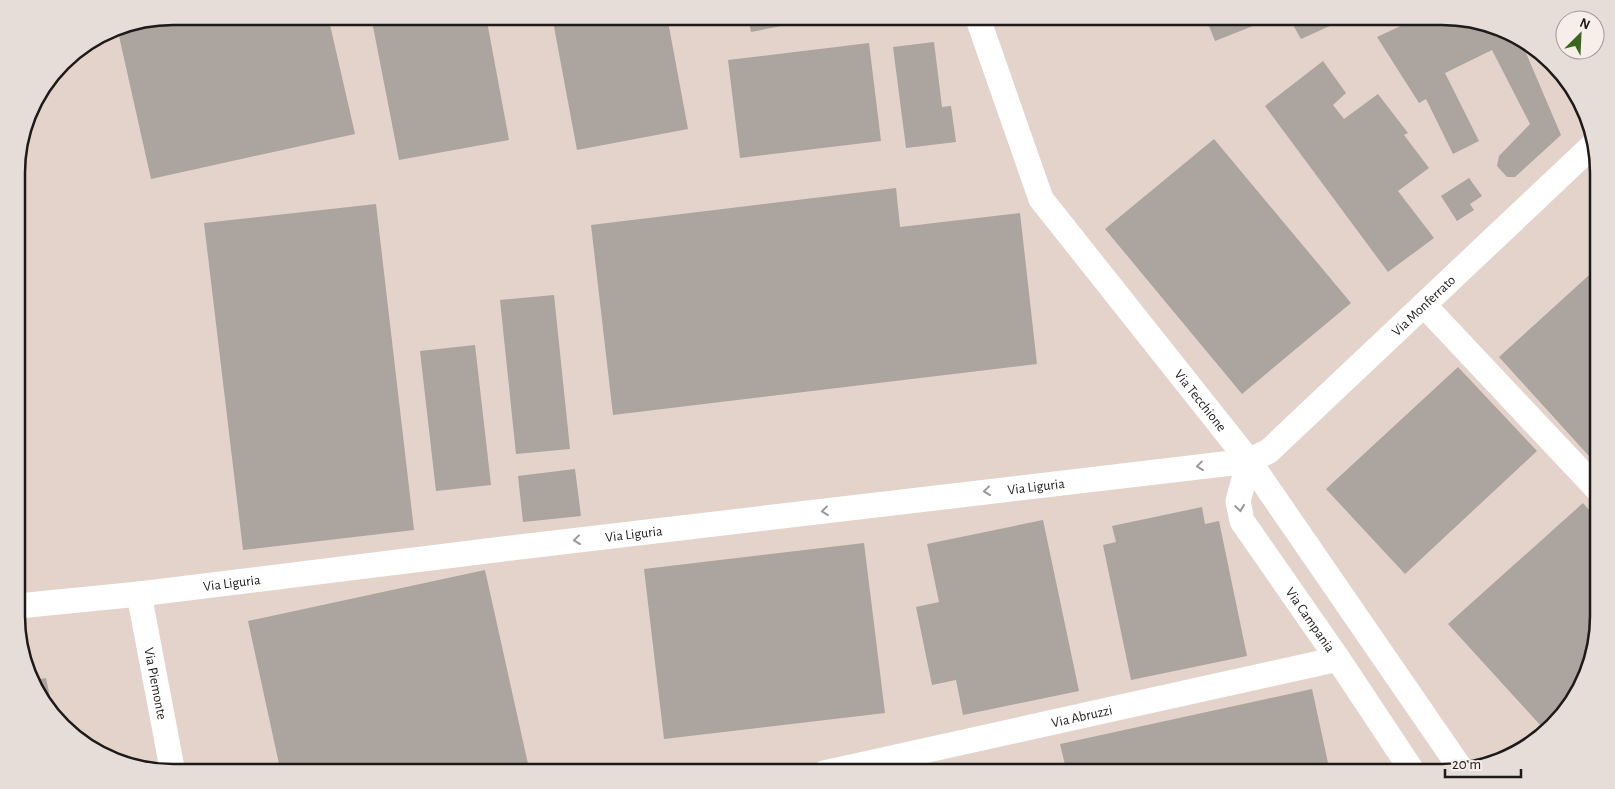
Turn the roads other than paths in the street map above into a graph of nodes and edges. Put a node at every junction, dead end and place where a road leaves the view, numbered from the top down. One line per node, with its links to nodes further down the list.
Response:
1 (980, 25): 4 (street, Via Tecchione)
2 (1588, 150): 3 (street, Via Monferrato)
3 (1424, 305): 4 (street, Via Monferrato); 5 (street)
4 (1249, 461): 6 (street, Via Liguria, one-way to 6); 8 (street, Via Campania, one-way to 8); 9 (street, Via Tecchione)
5 (1590, 481)
6 (139, 594): 7 (street, Via Liguria); 10 (street, Via Piemonte)
7 (25, 605)
8 (1338, 659): 11 (street, Via Abruzzi); 12 (street, Via Campania)
9 (1458, 763)
10 (171, 764)
11 (865, 764)
12 (1408, 764)

